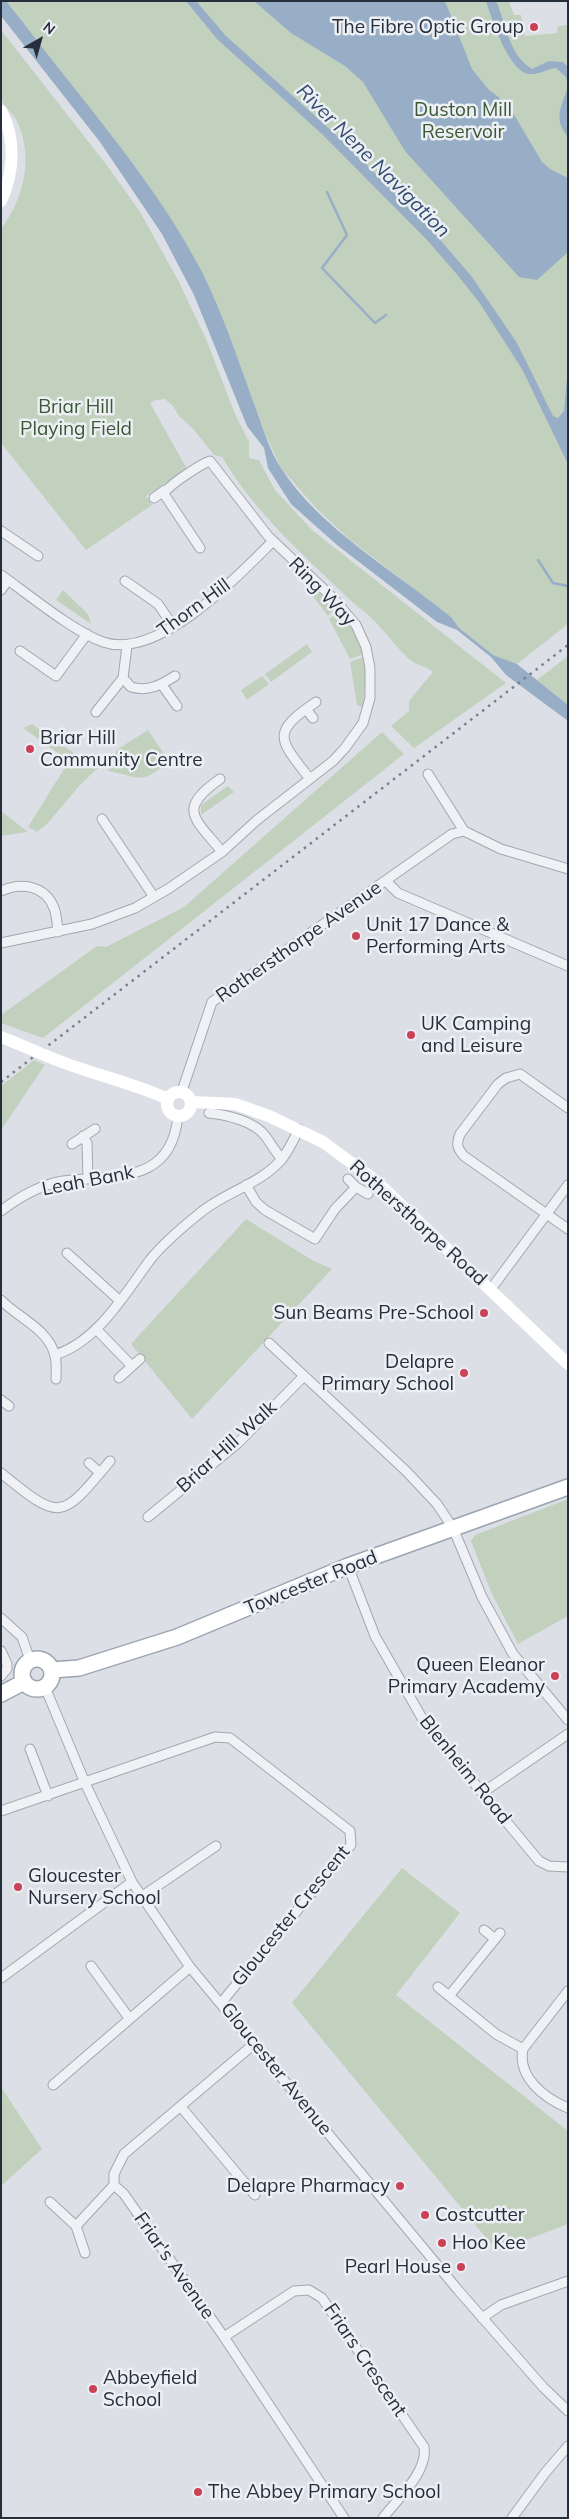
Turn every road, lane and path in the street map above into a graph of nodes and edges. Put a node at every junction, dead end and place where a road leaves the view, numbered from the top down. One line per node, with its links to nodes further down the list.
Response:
1 (1, 111): 2 (street)
2 (1, 202)
3 (165, 490): 4 (street, Ring Way); 6 (street, Ring Way); 7 (street)
4 (154, 498)
5 (1, 531): 8 (street)
6 (273, 541): 12 (street, Thorn Hill); 26 (street, Ring Way)
7 (200, 548)
8 (38, 556)
9 (5, 578): 11 (street); 13 (street, Thorn Hill)
10 (125, 581): 12 (street)
11 (1, 590)
12 (173, 626): 14 (street, Thorn Hill)
13 (87, 634): 14 (street, Thorn Hill); 15 (street)
14 (127, 646): 17 (street)
15 (20, 651)
16 (175, 676): 18 (street)
17 (123, 678): 18 (street); 19 (street)
18 (162, 685): 21 (street)
19 (93, 699)
20 (316, 702): 22 (street)
21 (177, 706)
22 (306, 708): 23 (street); 26 (street)
23 (313, 718)
24 (428, 774): 27 (street)
25 (220, 779): 29 (street)
26 (310, 779): 29 (street, Ring Way)
27 (464, 831): 30 (street); 31 (street, Rothersthorpe Avenue)
28 (98, 833): 33 (street)
29 (222, 852): 33 (street, Ring Way)
30 (568, 869)
31 (386, 881): 36 (street); 38 (street, Rothersthorpe Avenue)
32 (1, 891): 34 (street)
33 (154, 897): 34 (street, Ring Way)
34 (58, 932): 35 (street, Ring Way)
35 (1, 943)
36 (568, 966)
37 (6, 1039): 39 (street, bridge)
38 (182, 1091): 39 (street); 40 (street)
39 (168, 1099): 43 (street)
40 (192, 1102): 43 (street); 45 (street, Rothersthorpe Road)
41 (568, 1108): 56 (street)
42 (209, 1114): 48 (street)
43 (178, 1116): 49 (street, Leah Bank)
44 (95, 1129): 46 (street)
45 (299, 1129): 48 (street); 59 (street, Rothersthorpe Road)
46 (83, 1136): 47 (street); 49 (street)
47 (72, 1144)
48 (282, 1159): 51 (street)
49 (88, 1179): 55 (street, Leah Bank)
50 (348, 1179): 53 (street)
51 (246, 1185): 53 (street); 61 (street)
52 (568, 1185): 56 (street)
53 (356, 1187): 54 (street)
54 (368, 1194)
55 (1, 1211)
56 (547, 1214): 57 (street); 59 (street)
57 (568, 1229)
58 (67, 1253): 61 (street)
59 (491, 1289): 66 (street, Rothersthorpe Road)
60 (1, 1300): 64 (street)
61 (120, 1301): 62 (street)
62 (96, 1329): 64 (street); 67 (street)
63 (269, 1343): 68 (street)
64 (55, 1355): 70 (street)
65 (140, 1359): 67 (street)
66 (568, 1364)
67 (132, 1366): 69 (street)
68 (304, 1376): 78 (street, Briar Hill Walk); 79 (street)
69 (119, 1378)
70 (56, 1379)
71 (1, 1400): 72 (street)
72 (9, 1406)
73 (110, 1461): 75 (street)
74 (89, 1463): 75 (street)
75 (100, 1473): 76 (street)
76 (1, 1474)
77 (568, 1487): 79 (main road, Towcester Road)
78 (148, 1517)
79 (452, 1528): 80 (main road, Towcester Road); 89 (street)
80 (348, 1566): 84 (main road, Towcester Road); 93 (street, Blenheim Road)
81 (1, 1618): 83 (street)
82 (1, 1651): 85 (street)
83 (30, 1660): 84 (main road); 86 (main road)
84 (52, 1670): 87 (main road)
85 (1, 1676)
86 (24, 1682): 87 (main road); 88 (main road)
87 (46, 1687): 92 (street, Gloucester Avenue)
88 (1, 1694)
89 (568, 1720)
90 (568, 1734): 93 (street)
91 (30, 1749): 94 (street)
92 (85, 1782): 94 (street, Gloucester Crescent); 98 (street, Gloucester Avenue); 107 (street, Gloucester Crescent)
93 (482, 1793): 97 (street, Blenheim Road)
94 (48, 1796): 95 (street, Gloucester Crescent)
95 (1, 1811)
96 (216, 1846): 99 (street)
97 (568, 1866)
98 (132, 1882): 99 (street, Gloucester Avenue); 103 (street)
99 (141, 1897): 102 (street, Gloucester Avenue)
100 (484, 1930): 105 (street)
101 (91, 1966): 108 (street)
102 (190, 1966): 107 (street, Gloucester Avenue); 108 (street)
103 (1, 1978)
104 (438, 1987): 105 (street)
105 (449, 1996): 110 (street)
106 (566, 1997): 110 (street)
107 (221, 2003): 109 (street, Gloucester Avenue)
108 (129, 2018): 111 (street)
109 (254, 2044): 112 (street); 120 (street, Gloucester Avenue)
110 (523, 2049): 113 (street)
111 (53, 2085)
112 (181, 2107): 114 (street); 115 (street)
113 (568, 2108)
114 (114, 2185): 117 (street); 121 (street, Friar's Avenue)
115 (255, 2195)
116 (50, 2202): 117 (street)
117 (76, 2226): 118 (street)
118 (85, 2253)
119 (568, 2281): 120 (street)
120 (482, 2318): 122 (street, Gloucester Avenue)
121 (224, 2337): 125 (street, Friar's Avenue); 126 (street, Friars Crescent)
122 (566, 2410): 123 (street)
123 (568, 2420)
124 (568, 2446): 127 (street)
125 (344, 2518)
126 (383, 2518)
127 (512, 2518)

